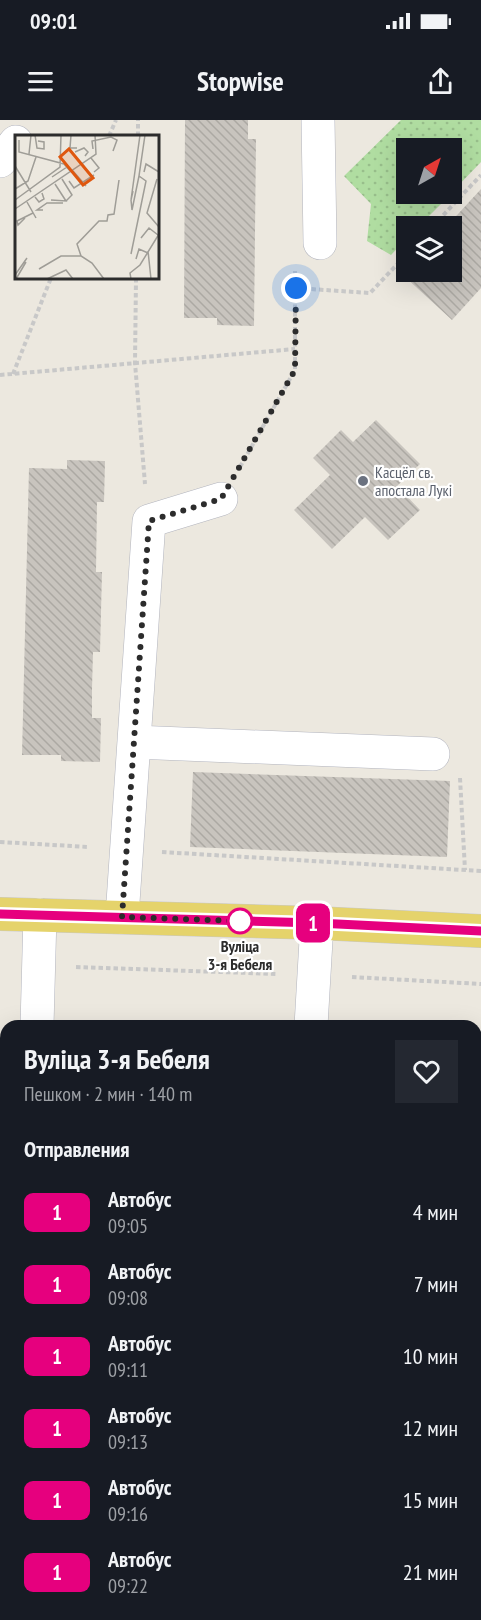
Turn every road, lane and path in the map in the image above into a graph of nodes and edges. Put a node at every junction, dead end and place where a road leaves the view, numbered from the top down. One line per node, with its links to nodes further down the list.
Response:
1 (35, 120): 4 (street)
2 (116, 120): 5 (path)
3 (318, 120): 10 (street)
4 (22, 135)
5 (109, 135)
6 (15, 143): 7 (street)
7 (0, 162)
8 (481, 176): 9 (path)
9 (443, 216)
10 (320, 243)
11 (396, 266): 14 (path)
12 (51, 279): 16 (path)
13 (136, 279): 15 (path)
14 (295, 349): 15 (path); 18 (path)
15 (135, 363): 16 (path); 19 (path)
16 (13, 374): 17 (path)
17 (0, 375)
18 (221, 499): 19 (street)
19 (149, 521): 20 (street)
20 (134, 742): 21 (street); 23 (street)
21 (433, 754): 24 (path)
22 (0, 842): 23 (path)
23 (126, 849): 24 (path); 28 (street)
24 (465, 870): 25 (path)
25 (481, 871)
26 (0, 914): 27 (main road)
27 (40, 915): 28 (main road); 31 (street)
28 (122, 917): 29 (main road)
29 (317, 923): 30 (main road); 32 (street)
30 (481, 931)
31 (39, 966): 32 (path); 34 (street)
32 (314, 975): 33 (path); 35 (street)
33 (481, 984)
34 (37, 1020)
35 (311, 1020)

